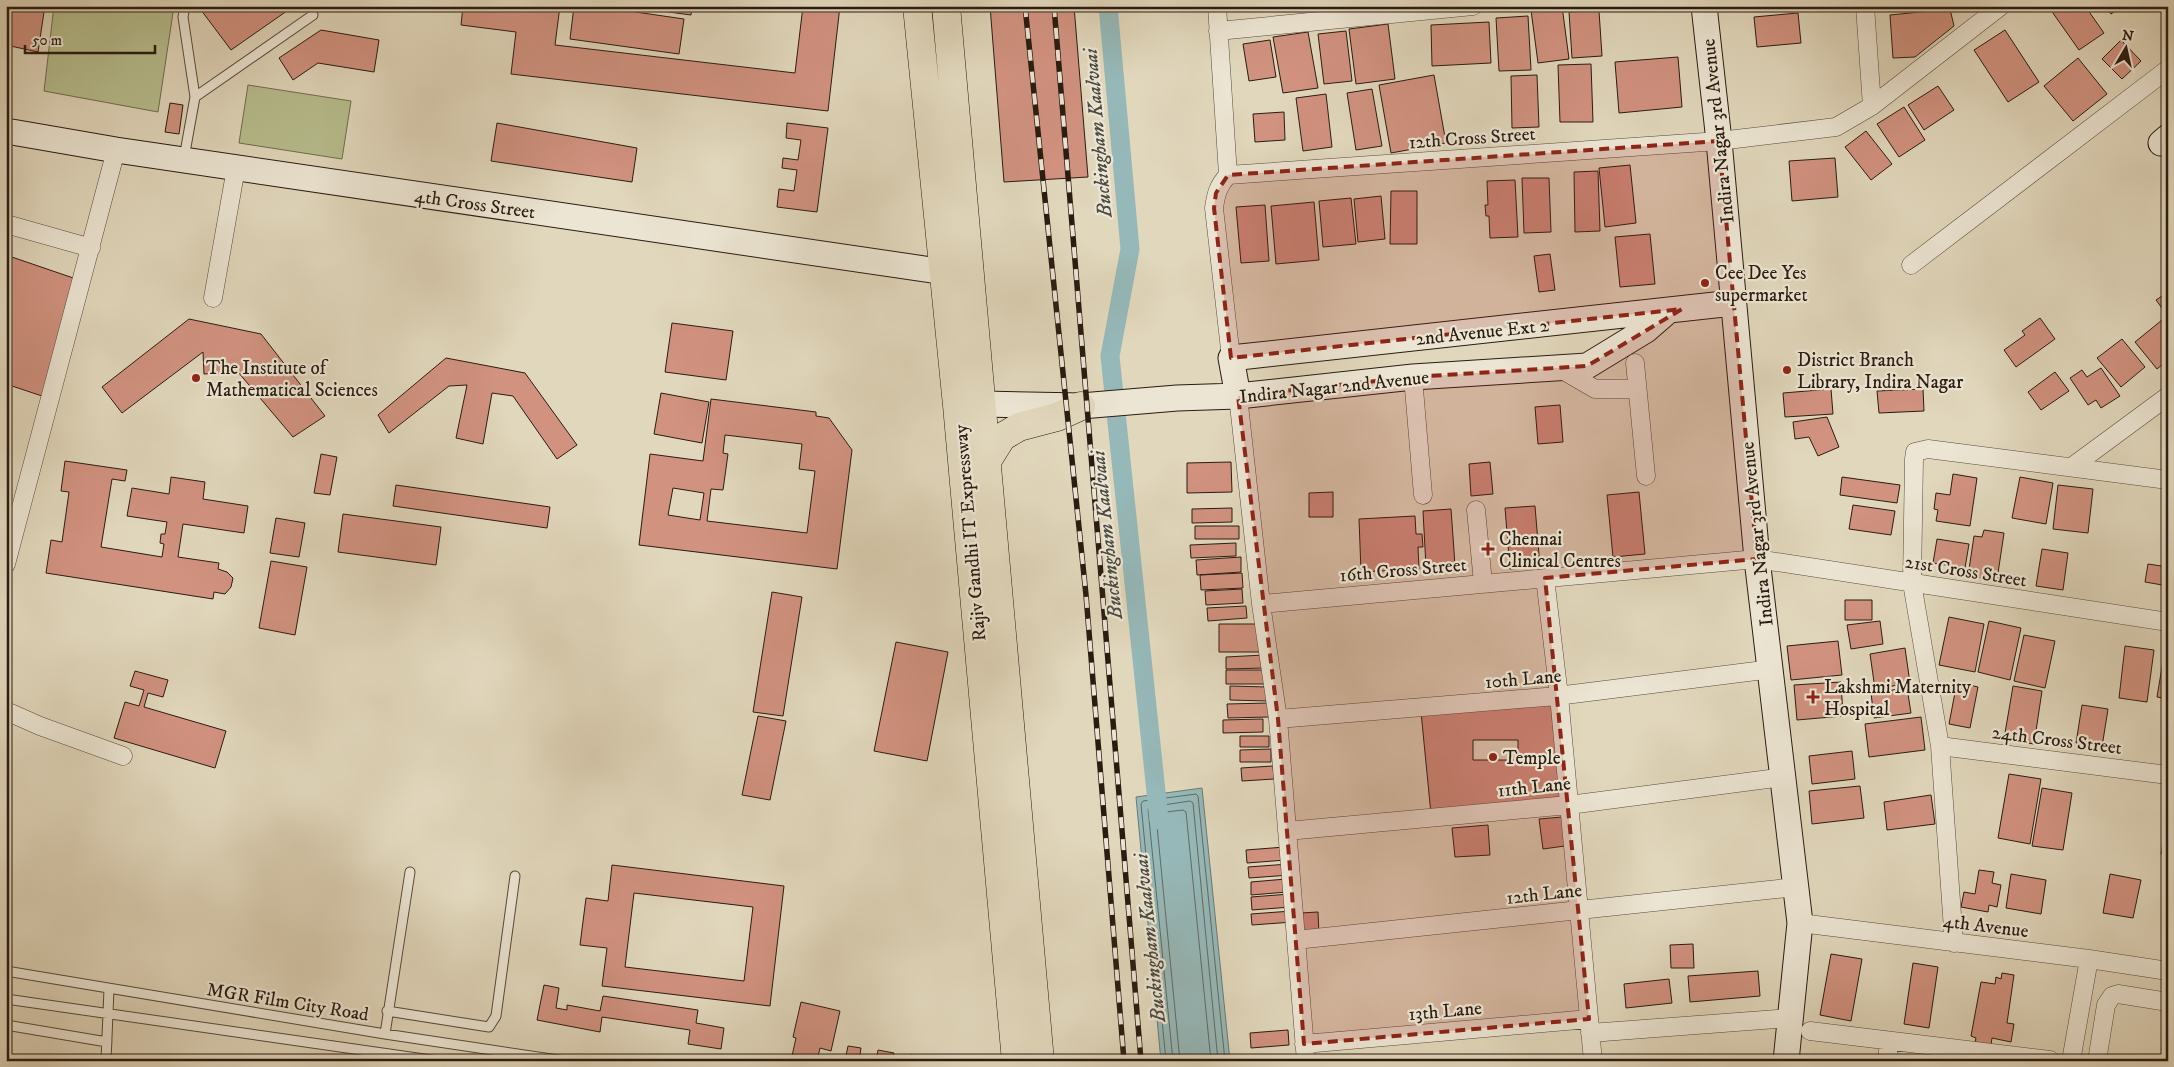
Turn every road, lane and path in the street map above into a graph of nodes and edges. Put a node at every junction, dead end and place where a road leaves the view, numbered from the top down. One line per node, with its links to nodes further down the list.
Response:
1 (185, 6): 12 (lane)
2 (917, 6): 23 (main road, Rajiv Gandhi IT Expressway)
3 (946, 6): 34 (main road, Rajiv Gandhi IT Expressway)
4 (1217, 6): 10 (street)
5 (1473, 6): 10 (street)
6 (1704, 6): 15 (street, Indira Nagar 3rd Avenue)
7 (1865, 6): 13 (street)
8 (2000, 6): 13 (street, 12th Cross Street)
9 (313, 15): 12 (lane)
10 (1218, 31): 19 (street)
11 (2168, 69): 22 (street)
12 (194, 97): 17 (lane)
13 (1872, 106): 15 (street, 12th Cross Street)
14 (6, 131): 16 (street, 4th Cross Street)
15 (1719, 141): 19 (street, 12th Cross Street); 25 (street, Indira Nagar 3rd Avenue)
16 (116, 150): 17 (street, 4th Cross Street); 21 (street)
17 (184, 160): 18 (street, 4th Cross Street)
18 (236, 168): 23 (street, 4th Cross Street); 24 (street)
19 (1228, 175): 27 (street)
20 (6, 224): 21 (street)
21 (91, 248): 42 (street)
22 (1911, 265)
23 (945, 272): 34 (main road, Rajiv Gandhi IT Expressway)
24 (213, 298)
25 (1734, 303): 26 (street, 2nd Avenue Ext 2); 43 (street, Indira Nagar 3rd Avenue)
26 (1669, 310): 27 (street, 2nd Avenue Ext 2); 29 (street, Indira Nagar 2nd Avenue)
27 (1231, 358): 32 (street)
28 (1635, 363): 31 (street)
29 (1559, 368): 30 (street, Indira Nagar 2nd Avenue); 31 (street)
30 (1413, 376): 32 (street, Indira Nagar 2nd Avenue); 40 (street)
31 (1638, 389): 38 (street)
32 (1238, 396): 35 (street, Indira Nagar 2nd Avenue); 48 (street)
33 (2168, 396): 37 (street)
34 (969, 404): 35 (street, Indira Nagar 2nd Avenue); 36 (main road, Rajiv Gandhi IT Expressway); 87 (main road, Rajiv Gandhi IT Expressway)
35 (1081, 406): 36 (main road)
36 (987, 461): 88 (main road, Rajiv Gandhi IT Expressway)
37 (2072, 466): 39 (street); 47 (street)
38 (1646, 476)
39 (2168, 480)
40 (1423, 495)
41 (1476, 510): 46 (street)
42 (10, 537): 44 (street)
43 (1757, 558): 45 (street, 16th Cross Street); 47 (street, 21st Cross Street); 50 (street, Indira Nagar 3rd Avenue)
44 (6, 564)
45 (1545, 578): 46 (street, 16th Cross Street); 51 (street)
46 (1483, 583): 48 (street, 16th Cross Street)
47 (1912, 583): 49 (street, 21st Cross Street); 54 (street)
48 (1261, 604): 53 (street)
49 (2168, 622)
50 (1772, 669): 51 (street, 10th Lane); 57 (street, Indira Nagar 3rd Avenue)
51 (1559, 696): 53 (street, 10th Lane); 58 (street)
52 (6, 711): 55 (street)
53 (1278, 719): 59 (street)
54 (1940, 746): 56 (street, 24th Cross Street); 66 (street)
55 (123, 756)
56 (2168, 775)
57 (1784, 777): 58 (street, 11th Lane); 62 (street, Indira Nagar 3rd Avenue)
58 (1569, 805): 59 (street, 11th Lane); 63 (street)
59 (1287, 831): 65 (street)
60 (410, 872): 73 (lane)
61 (516, 876): 73 (lane)
62 (1796, 887): 63 (street, 12th Lane); 64 (street, Indira Nagar 3rd Avenue)
63 (1578, 911): 65 (street, 12th Lane); 77 (street)
64 (1800, 923): 66 (street, 4th Avenue); 75 (street, Indira Nagar 3rd Avenue)
65 (1296, 940): 81 (street)
66 (1954, 943): 67 (street, 4th Avenue)
67 (2089, 959): 69 (street, 4th Avenue); 92 (street)
68 (6, 971): 70 (lane, MGR Film City Road)
69 (2168, 971)
70 (109, 988): 74 (lane); 78 (lane, MGR Film City Road)
71 (6, 999): 74 (lane)
72 (2168, 1002): 93 (street)
73 (388, 1011): 78 (lane)
74 (108, 1013): 80 (lane); 85 (lane)
75 (1800, 1024): 77 (street, 13th Lane); 79 (street, 13th Lane); 90 (street, Indira Nagar 3rd Avenue)
76 (6, 1025): 80 (lane)
77 (1590, 1026): 81 (street, 13th Lane); 89 (street)
78 (385, 1034): 86 (lane, MGR Film City Road)
79 (1888, 1041): 82 (street, 13th Lane); 91 (street)
80 (107, 1042): 84 (lane)
81 (1305, 1052)
82 (1965, 1055): 83 (street, 13th Lane)
83 (2050, 1060)
84 (106, 1061)
85 (438, 1061)
86 (565, 1061)
87 (1016, 1061)
88 (1040, 1061)
89 (1593, 1061)
90 (1786, 1061)
91 (1888, 1061)
92 (2071, 1061)
93 (2097, 1061)

